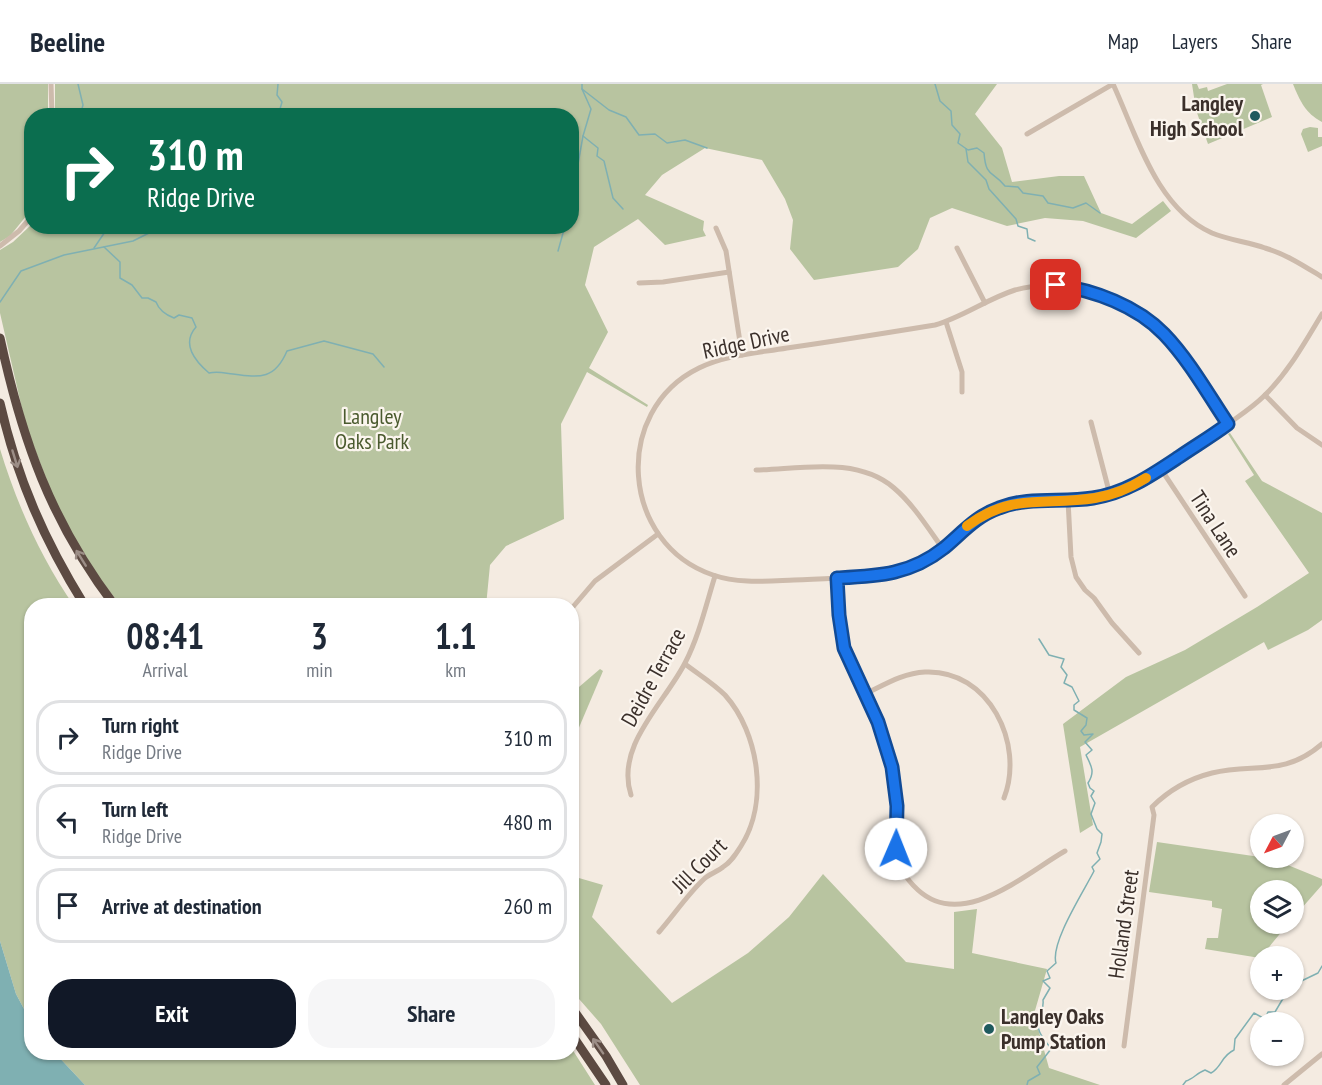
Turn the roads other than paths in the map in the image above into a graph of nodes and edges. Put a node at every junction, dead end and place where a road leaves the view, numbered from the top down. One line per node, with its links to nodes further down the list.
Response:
1 (51, 84): 3 (street)
2 (1113, 84): 4 (street); 10 (street)
3 (52, 108)
4 (1027, 134)
5 (24, 226): 7 (street)
6 (716, 228): 9 (street)
7 (0, 246)
8 (957, 248): 12 (street)
9 (729, 272): 11 (street); 16 (street)
10 (1322, 277)
11 (639, 283)
12 (985, 303): 14 (street, Ridge Drive); 21 (street, Ridge Drive)
13 (1322, 314): 18 (street, Ridge Drive)
14 (946, 322): 16 (street, Ridge Drive); 17 (street)
15 (0, 338): 33 (highway, one-way to 15)
16 (742, 355): 27 (street, Ridge Drive)
17 (962, 392)
18 (1265, 395): 21 (street, Ridge Drive); 22 (street)
19 (0, 403): 32 (highway, one-way to 32)
20 (1091, 422): 25 (street)
21 (1228, 424): 23 (street, Ridge Drive)
22 (1322, 445)
23 (1161, 469): 25 (street, Ridge Drive); 31 (street, Tina Lane)
24 (756, 470): 28 (street)
25 (1110, 495): 26 (street, Ridge Drive)
26 (1068, 500): 28 (street, Ridge Drive); 35 (street)
27 (658, 534): 29 (street, Ridge Drive); 34 (street)
28 (943, 549): 30 (street, Ridge Drive)
29 (715, 576): 30 (street, Ridge Drive); 36 (street, Deidre Terrace)
30 (837, 578): 37 (street)
31 (1245, 596)
32 (80, 598)
33 (109, 598)
34 (579, 600)
35 (1139, 652)
36 (685, 664): 39 (street, Deidre Terrace); 42 (street, Jill Court)
37 (865, 694): 40 (street); 41 (street)
38 (1322, 744): 45 (street, Holland Street)
39 (631, 795)
40 (1004, 798)
41 (1065, 851)
42 (659, 933)
43 (579, 1018): 48 (highway, one-way to 43)
44 (579, 1045): 47 (highway)
45 (1124, 1046)
46 (1322, 1054): 49 (street)
47 (606, 1085)
48 (623, 1085)
49 (1284, 1085)

